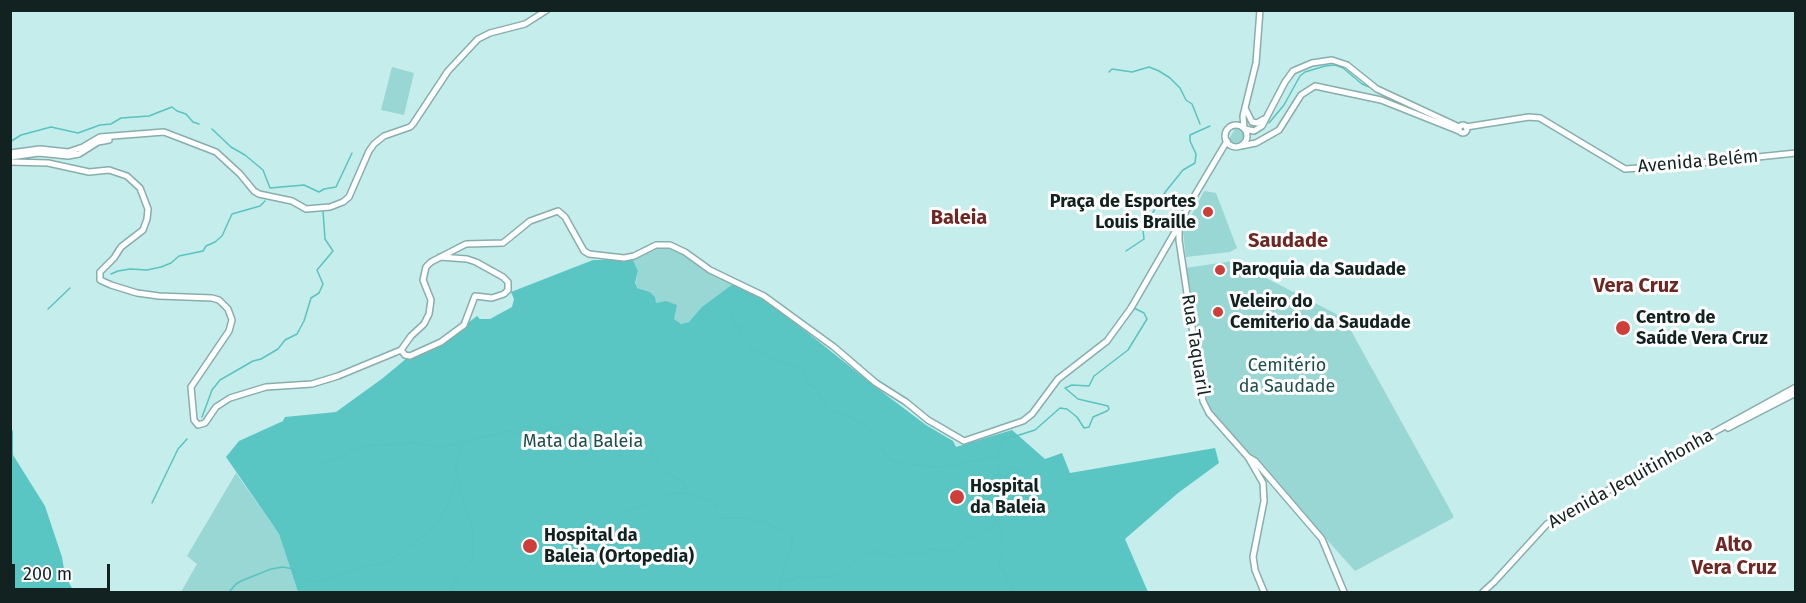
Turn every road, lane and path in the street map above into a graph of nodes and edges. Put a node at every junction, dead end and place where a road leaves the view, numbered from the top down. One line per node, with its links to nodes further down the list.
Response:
1 (547, 10): 13 (street)
2 (1260, 10): 3 (street)
3 (1245, 106): 4 (street); 5 (street)
4 (1269, 113): 7 (street); 8 (street)
5 (1243, 116): 6 (street); 7 (street)
6 (1234, 125): 7 (street); 9 (street)
7 (1244, 128): 10 (street)
8 (1459, 129): 10 (street); 12 (street, Avenida Belém)
9 (1227, 141): 10 (street); 11 (street)
10 (1238, 146): 11 (street)
11 (1220, 152): 15 (street)
12 (1796, 153)
13 (10, 155)
14 (10, 162): 19 (street)
15 (1179, 225): 16 (street); 17 (street, Rua Taquaril)
16 (1170, 240): 17 (street); 18 (street)
17 (1179, 240): 22 (street, Rua Taquaril)
18 (438, 256): 19 (street); 19 (street)
19 (401, 350)
20 (1796, 387): 23 (street, Avenida Jequitinhonha)
21 (1796, 393): 23 (street, Avenida Jequitinhonha)
22 (1248, 457): 24 (street, Rua Taquaril); 25 (street)
23 (1656, 466): 26 (street, Avenida Jequitinhonha); 27 (street, Avenida Jequitinhonha)
24 (1264, 592)
25 (1344, 592)
26 (1483, 592)
27 (1488, 592)

